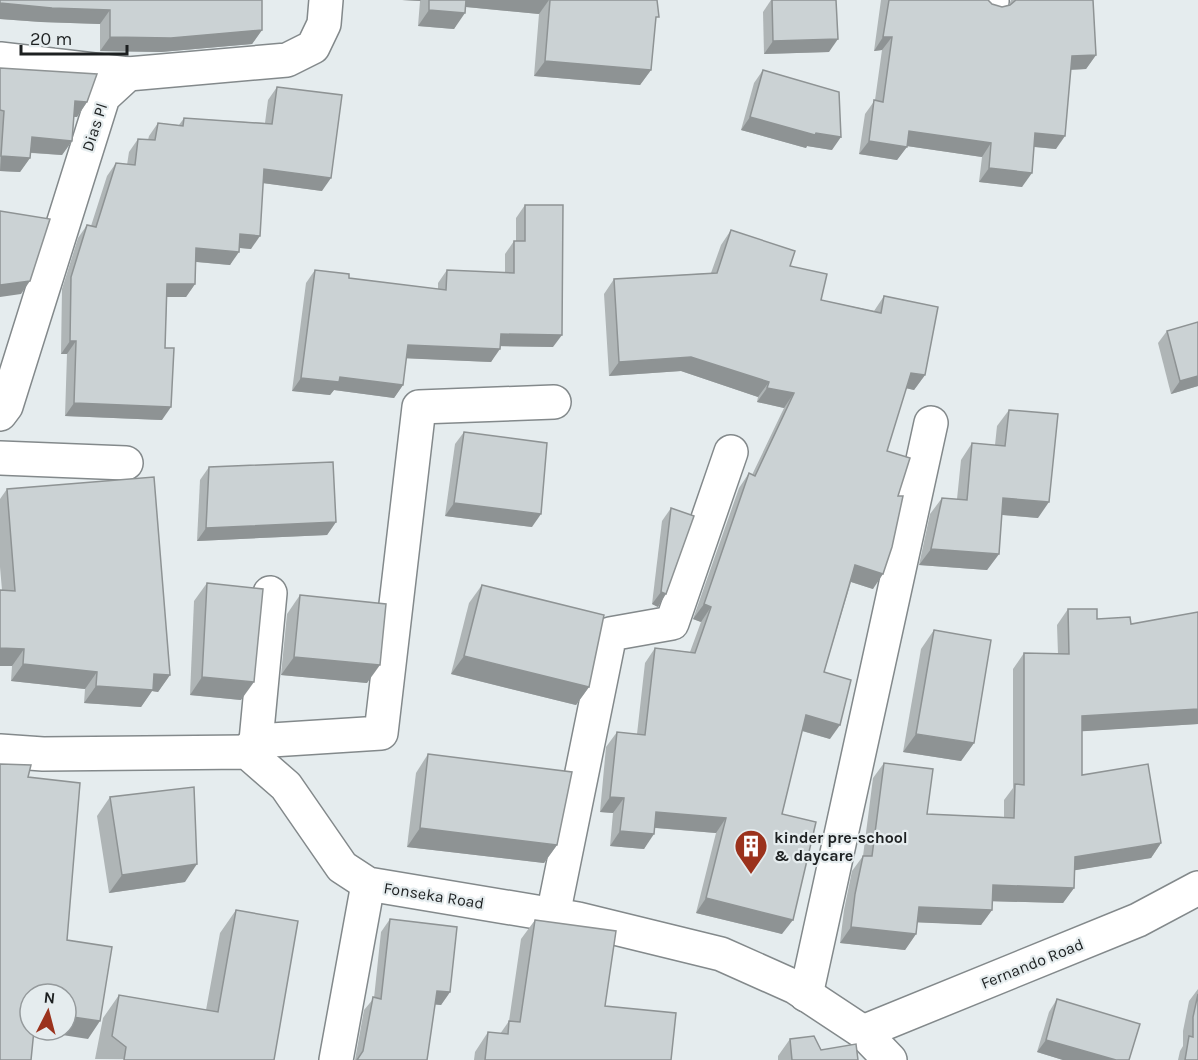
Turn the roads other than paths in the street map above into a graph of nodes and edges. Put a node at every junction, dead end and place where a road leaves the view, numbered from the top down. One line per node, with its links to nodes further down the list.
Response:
1 (326, 0): 3 (street)
2 (0, 59): 3 (street)
3 (128, 74): 5 (street, Dias Pl)
4 (554, 402): 11 (street)
5 (0, 414)
6 (931, 423): 16 (street)
7 (731, 452): 15 (street)
8 (0, 458): 9 (street)
9 (126, 463)
10 (270, 592): 11 (street)
11 (251, 746): 12 (street); 13 (street, Fonseka Road)
12 (0, 751)
13 (368, 884): 15 (street, Fonseka Road); 18 (street)
14 (1198, 888): 17 (street, Fernando Road)
15 (553, 915): 16 (street, Fonseka Road)
16 (806, 994): 17 (street, Fonseka Road)
17 (863, 1032): 19 (street, Fonseka Road)
18 (336, 1060)
19 (890, 1060)

